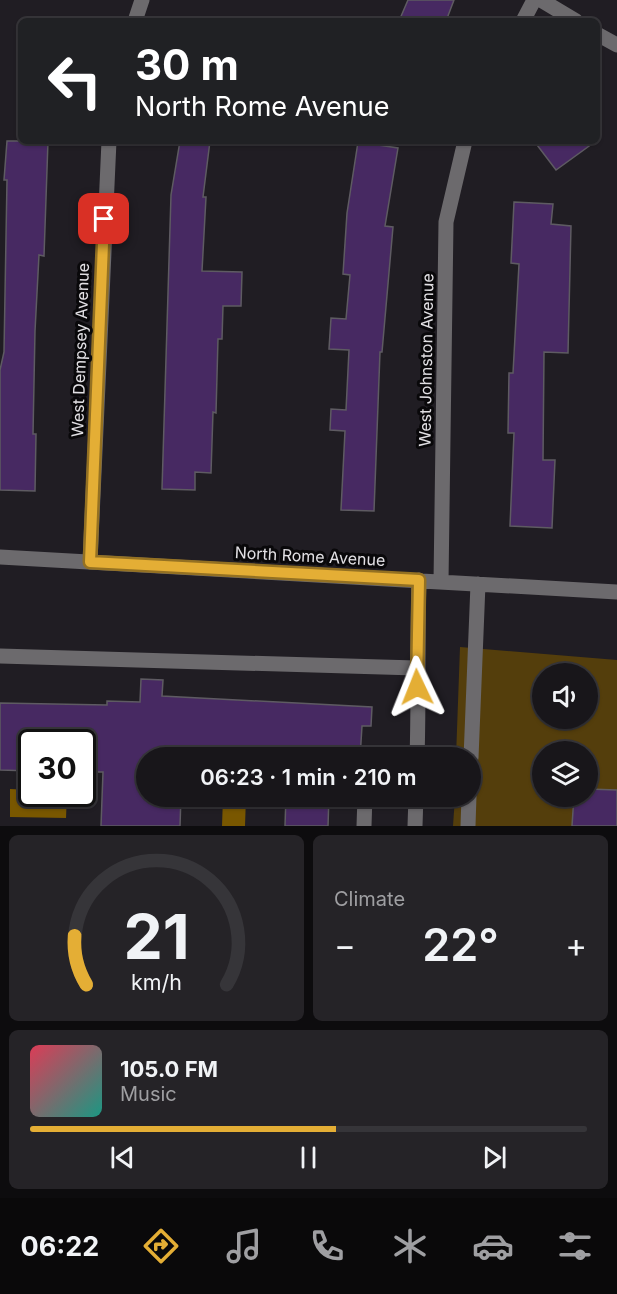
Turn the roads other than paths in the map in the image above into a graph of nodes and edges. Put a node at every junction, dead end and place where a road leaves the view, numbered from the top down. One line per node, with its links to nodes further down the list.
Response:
1 (142, 0): 4 (street)
2 (534, 0): 5 (street)
3 (541, 0): 6 (street)
4 (136, 18)
5 (525, 18)
6 (571, 18)
7 (600, 36): 8 (street)
8 (617, 45)
9 (108, 144): 12 (street, West Dempsey Avenue)
10 (464, 144): 14 (street, West Johnston Avenue)
11 (0, 557): 12 (street, North Rome Avenue)
12 (90, 562): 13 (street, North Rome Avenue)
13 (419, 580): 14 (street, North Rome Avenue); 18 (street)
14 (441, 582): 15 (street, North Rome Avenue)
15 (478, 584): 16 (street, North Rome Avenue); 20 (street)
16 (617, 592)
17 (0, 656): 18 (street)
18 (416, 668): 19 (street)
19 (417, 747)
20 (471, 747)
21 (365, 807): 24 (street)
22 (416, 807): 25 (street)
23 (469, 807): 26 (street)
24 (364, 826)
25 (415, 826)
26 (468, 826)

